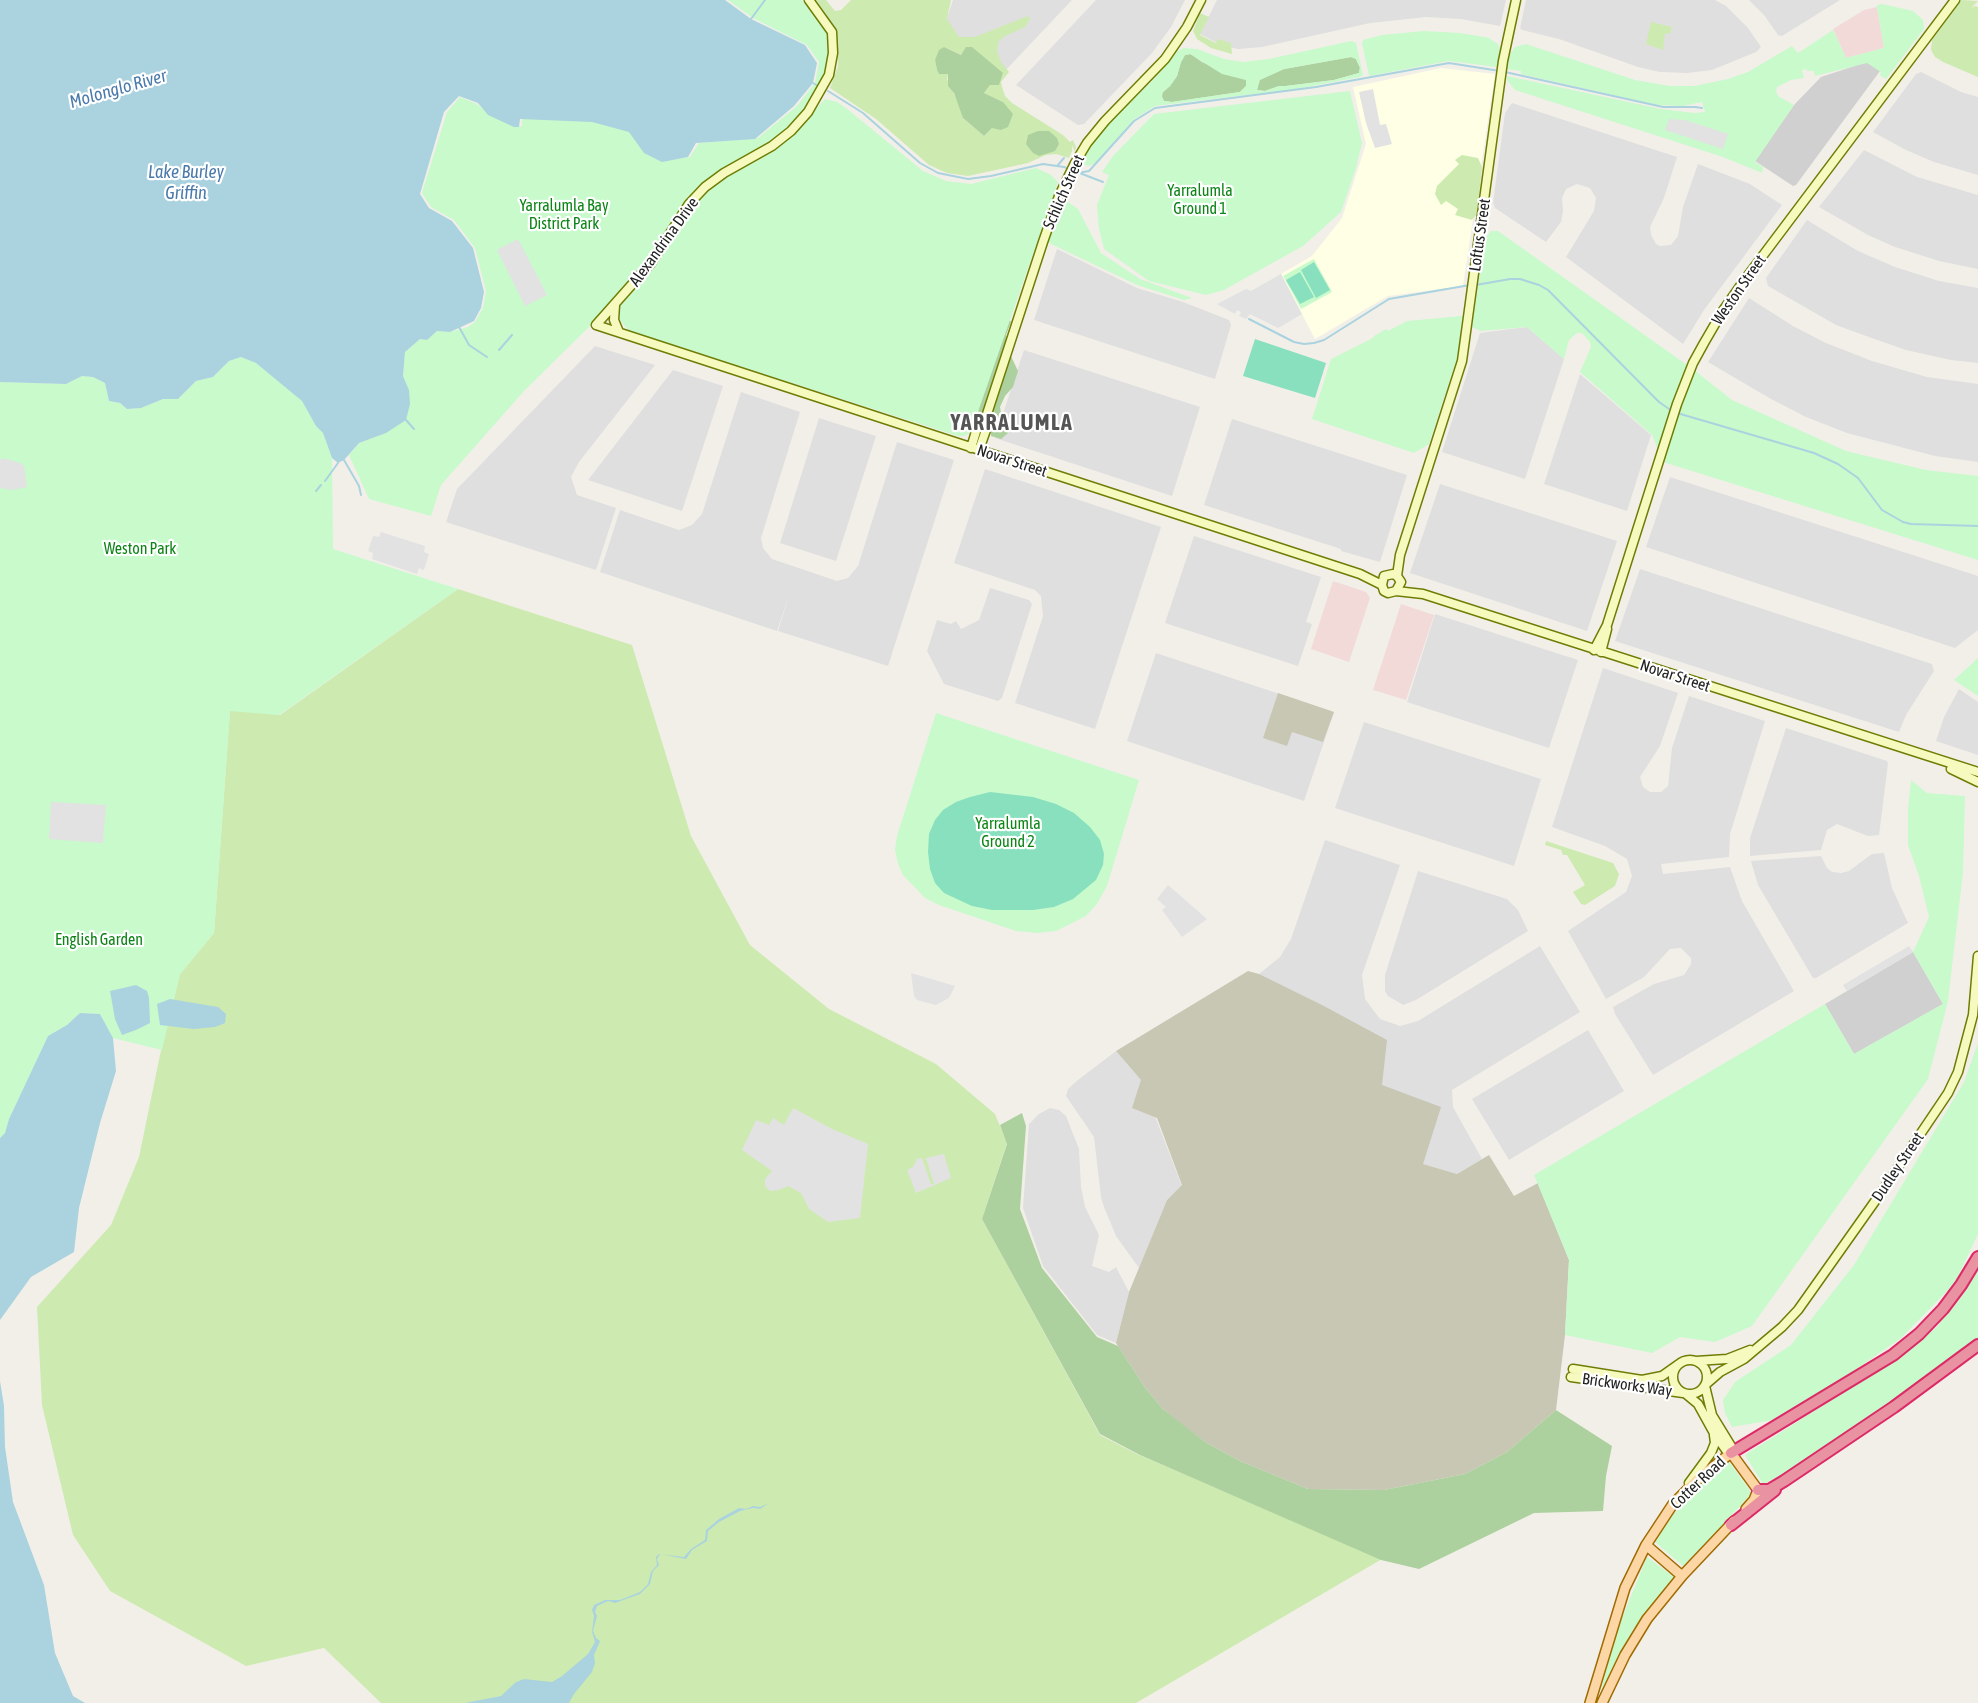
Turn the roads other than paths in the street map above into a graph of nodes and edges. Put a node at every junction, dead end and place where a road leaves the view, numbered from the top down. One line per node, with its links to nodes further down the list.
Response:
1 (808, 0): 5 (main road, Alexandrina Drive)
2 (1201, 0): 8 (main road, Schlich Street)
3 (1516, 0): 9 (main road, Loftus Street)
4 (1955, 0): 12 (main road, Weston Street)
5 (615, 304): 6 (main road, Alexandrina Drive); 7 (main road)
6 (596, 325): 7 (main road, Novar Street)
7 (619, 332): 8 (main road, Novar Street)
8 (975, 449): 9 (main road, Novar Street)
9 (1390, 578): 10 (main road, Loftus Street); 10 (main road, Novar Street); 11 (main road, Novar Street)
10 (1396, 591): 11 (main road, Novar Street)
11 (1422, 594): 12 (main road, Novar Street)
12 (1598, 651): 13 (main road, Novar Street)
13 (1928, 757): 14 (main road, Novar Street); 15 (main road, Novar Street)
14 (1978, 772)
15 (1978, 782)
16 (1978, 956): 19 (main road, Dudley Street)
17 (1978, 1257): 25 (highway)
18 (1978, 1345): 26 (highway)
19 (1756, 1347): 20 (main road, Dudley Street); 22 (main road, Dudley Street)
20 (1696, 1361): 21 (main road); 22 (main road)
21 (1679, 1364): 23 (main road); 23 (main road, Brickworks Way)
22 (1705, 1385): 23 (main road); 25 (main road)
23 (1684, 1393): 24 (main road)
24 (1714, 1433): 25 (main road); 28 (main road)
25 (1731, 1453): 27 (main road, Cotter Road); 28 (main road, Cotter Road)
26 (1784, 1481): 27 (highway); 29 (highway)
27 (1758, 1490): 29 (main road)
28 (1680, 1496): 30 (main road, Cotter Road)
29 (1731, 1525): 31 (main road)
30 (1646, 1545): 31 (main road); 32 (main road, Cotter Road)
31 (1682, 1576): 33 (main road)
32 (1590, 1703)
33 (1602, 1703)

